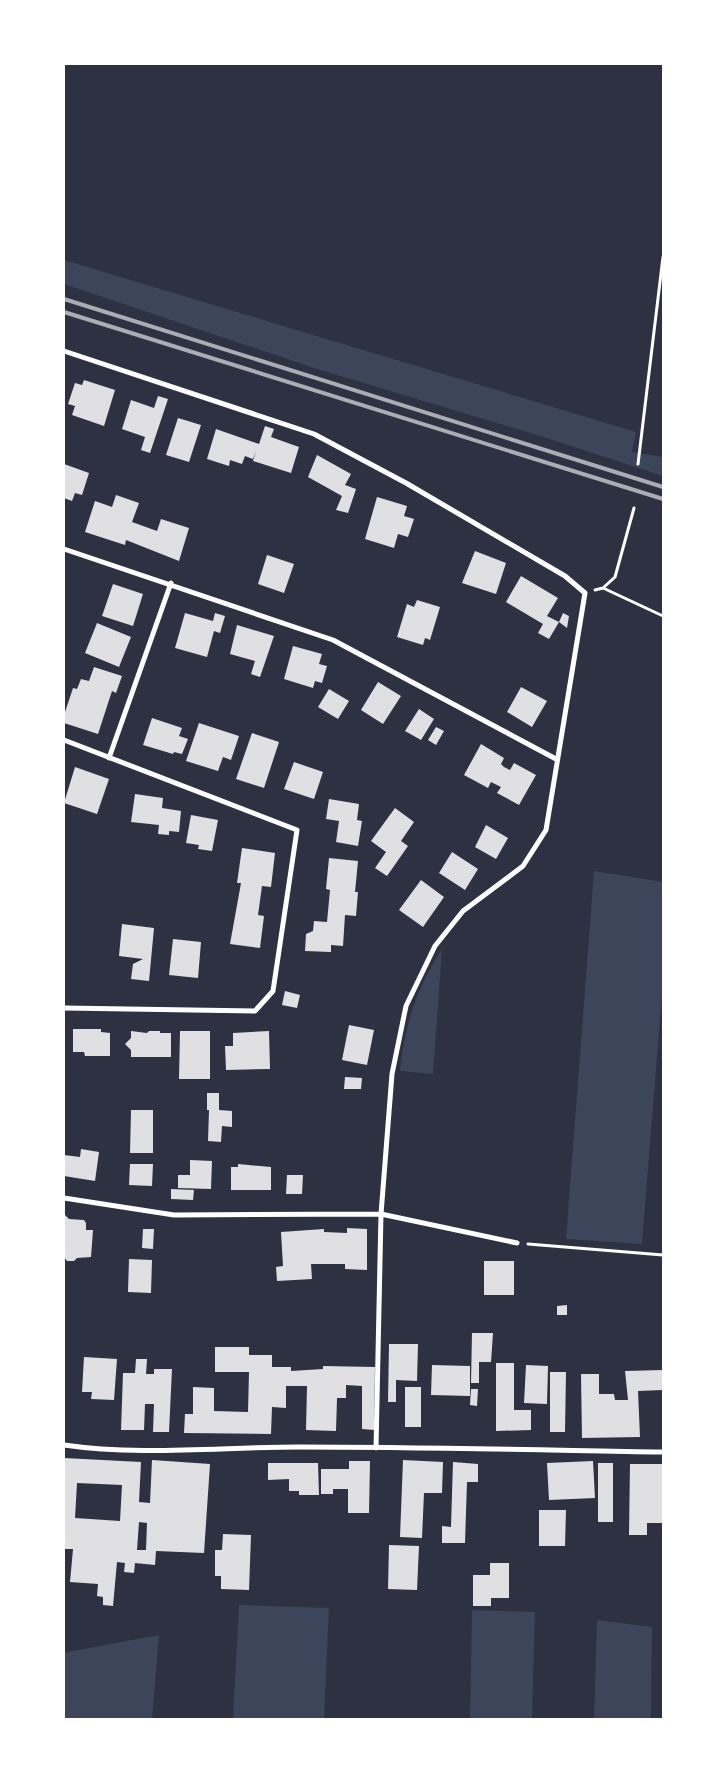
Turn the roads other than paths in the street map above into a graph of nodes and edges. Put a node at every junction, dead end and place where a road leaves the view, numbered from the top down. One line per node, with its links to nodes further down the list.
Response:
1 (64, 351): 6 (street)
2 (64, 549): 3 (street)
3 (171, 583): 5 (street); 6 (street)
4 (64, 740): 5 (street)
5 (109, 758): 7 (street)
6 (556, 759): 9 (street)
7 (64, 1008)
8 (64, 1198): 9 (street)
9 (381, 1214): 10 (street); 12 (street)
10 (517, 1243)
11 (64, 1445): 12 (street)
12 (376, 1448): 13 (street)
13 (663, 1452)

